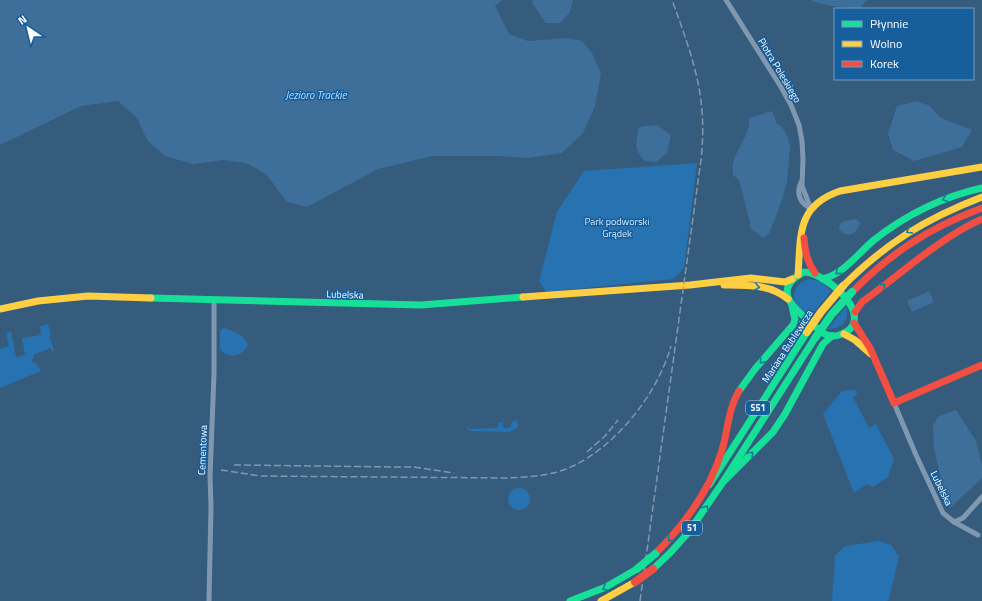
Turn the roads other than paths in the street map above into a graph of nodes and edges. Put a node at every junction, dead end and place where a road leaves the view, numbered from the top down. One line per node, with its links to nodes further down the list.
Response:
1 (726, 0): 6 (street, Piotra Poleskiego)
2 (982, 167): 6 (main road)
3 (982, 188): 10 (main road, one-way to 10)
4 (982, 196): 23 (main road, Mariana Bublewicza / S51, one-way to 23, bridge)
5 (982, 208): 22 (main road, Mariana Bublewicza / S51, bridge)
6 (811, 209): 8 (main road); 9 (main road)
7 (982, 219): 15 (main road, one-way to 7)
8 (814, 273): 9 (main road, Lubelska); 10 (main road)
9 (795, 277): 11 (main road, Lubelska); 13 (main road)
10 (823, 279): 15 (main road)
11 (690, 285): 12 (main road, Lubelska); 13 (main road, Lubelska, one-way to 13)
12 (214, 300): 14 (main road, Lubelska); 27 (street, Cementowa)
13 (791, 303): 18 (main road, Lubelska); 23 (main road, one-way to 23)
14 (0, 309)
15 (855, 312): 16 (main road)
16 (854, 323): 17 (main road); 19 (main road)
17 (844, 334): 18 (main road); 19 (main road)
18 (832, 336): 22 (main road, one-way to 18)
19 (872, 355): 21 (main road)
20 (982, 365): 21 (main road)
21 (894, 403): 25 (street, Lubelska)
22 (723, 482): 29 (main road, Mariana Bublewicza / 51, one-way to 22, bridge)
23 (709, 485): 28 (main road, Mariana Bublewicza / 51, one-way to 28, bridge)
24 (982, 497): 25 (street)
25 (954, 522): 26 (street, Lubelska)
26 (978, 535)
27 (209, 601)
28 (570, 601)
29 (600, 601)

